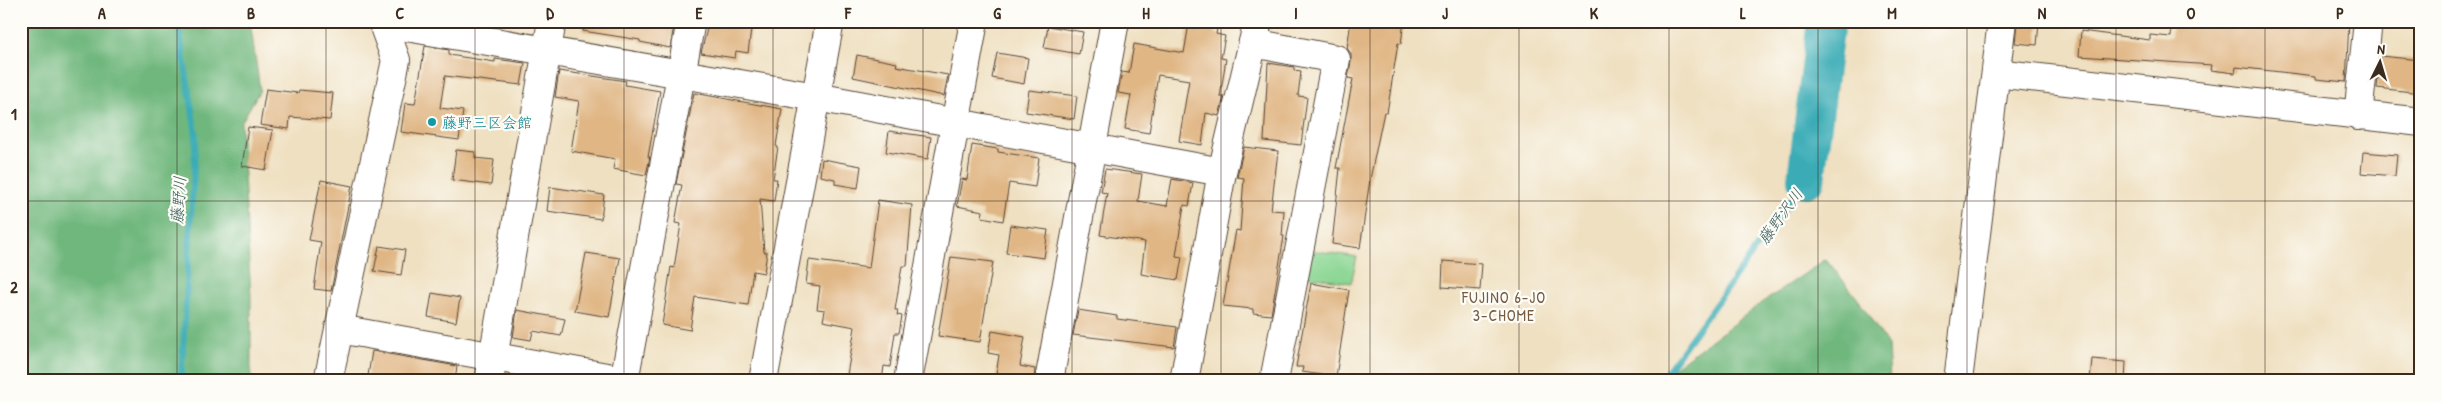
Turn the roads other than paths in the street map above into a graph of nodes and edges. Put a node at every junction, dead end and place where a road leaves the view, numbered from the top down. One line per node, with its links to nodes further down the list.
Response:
1 (552, 21): 10 (street)
2 (691, 21): 12 (street)
3 (830, 21): 13 (street)
4 (974, 21): 16 (street)
5 (1115, 21): 17 (street)
6 (2002, 21): 11 (street)
7 (2368, 21): 14 (street)
8 (383, 22): 10 (street); 19 (street)
9 (1255, 32): 18 (street); 27 (street)
10 (546, 51): 12 (street); 20 (street)
11 (1996, 73): 14 (street); 28 (street)
12 (681, 74): 13 (street); 21 (street)
13 (816, 97): 16 (street); 23 (street)
14 (2358, 116): 15 (street)
15 (2421, 122)
16 (956, 123): 17 (street); 24 (street)
17 (1091, 148): 18 (street); 25 (street)
18 (1222, 172): 26 (street)
19 (339, 329): 20 (street); 22 (street)
20 (491, 369): 21 (street)
21 (625, 380)
22 (328, 381)
23 (764, 381)
24 (908, 381)
25 (1049, 381)
26 (1184, 381)
27 (1274, 381)
28 (1958, 381)

